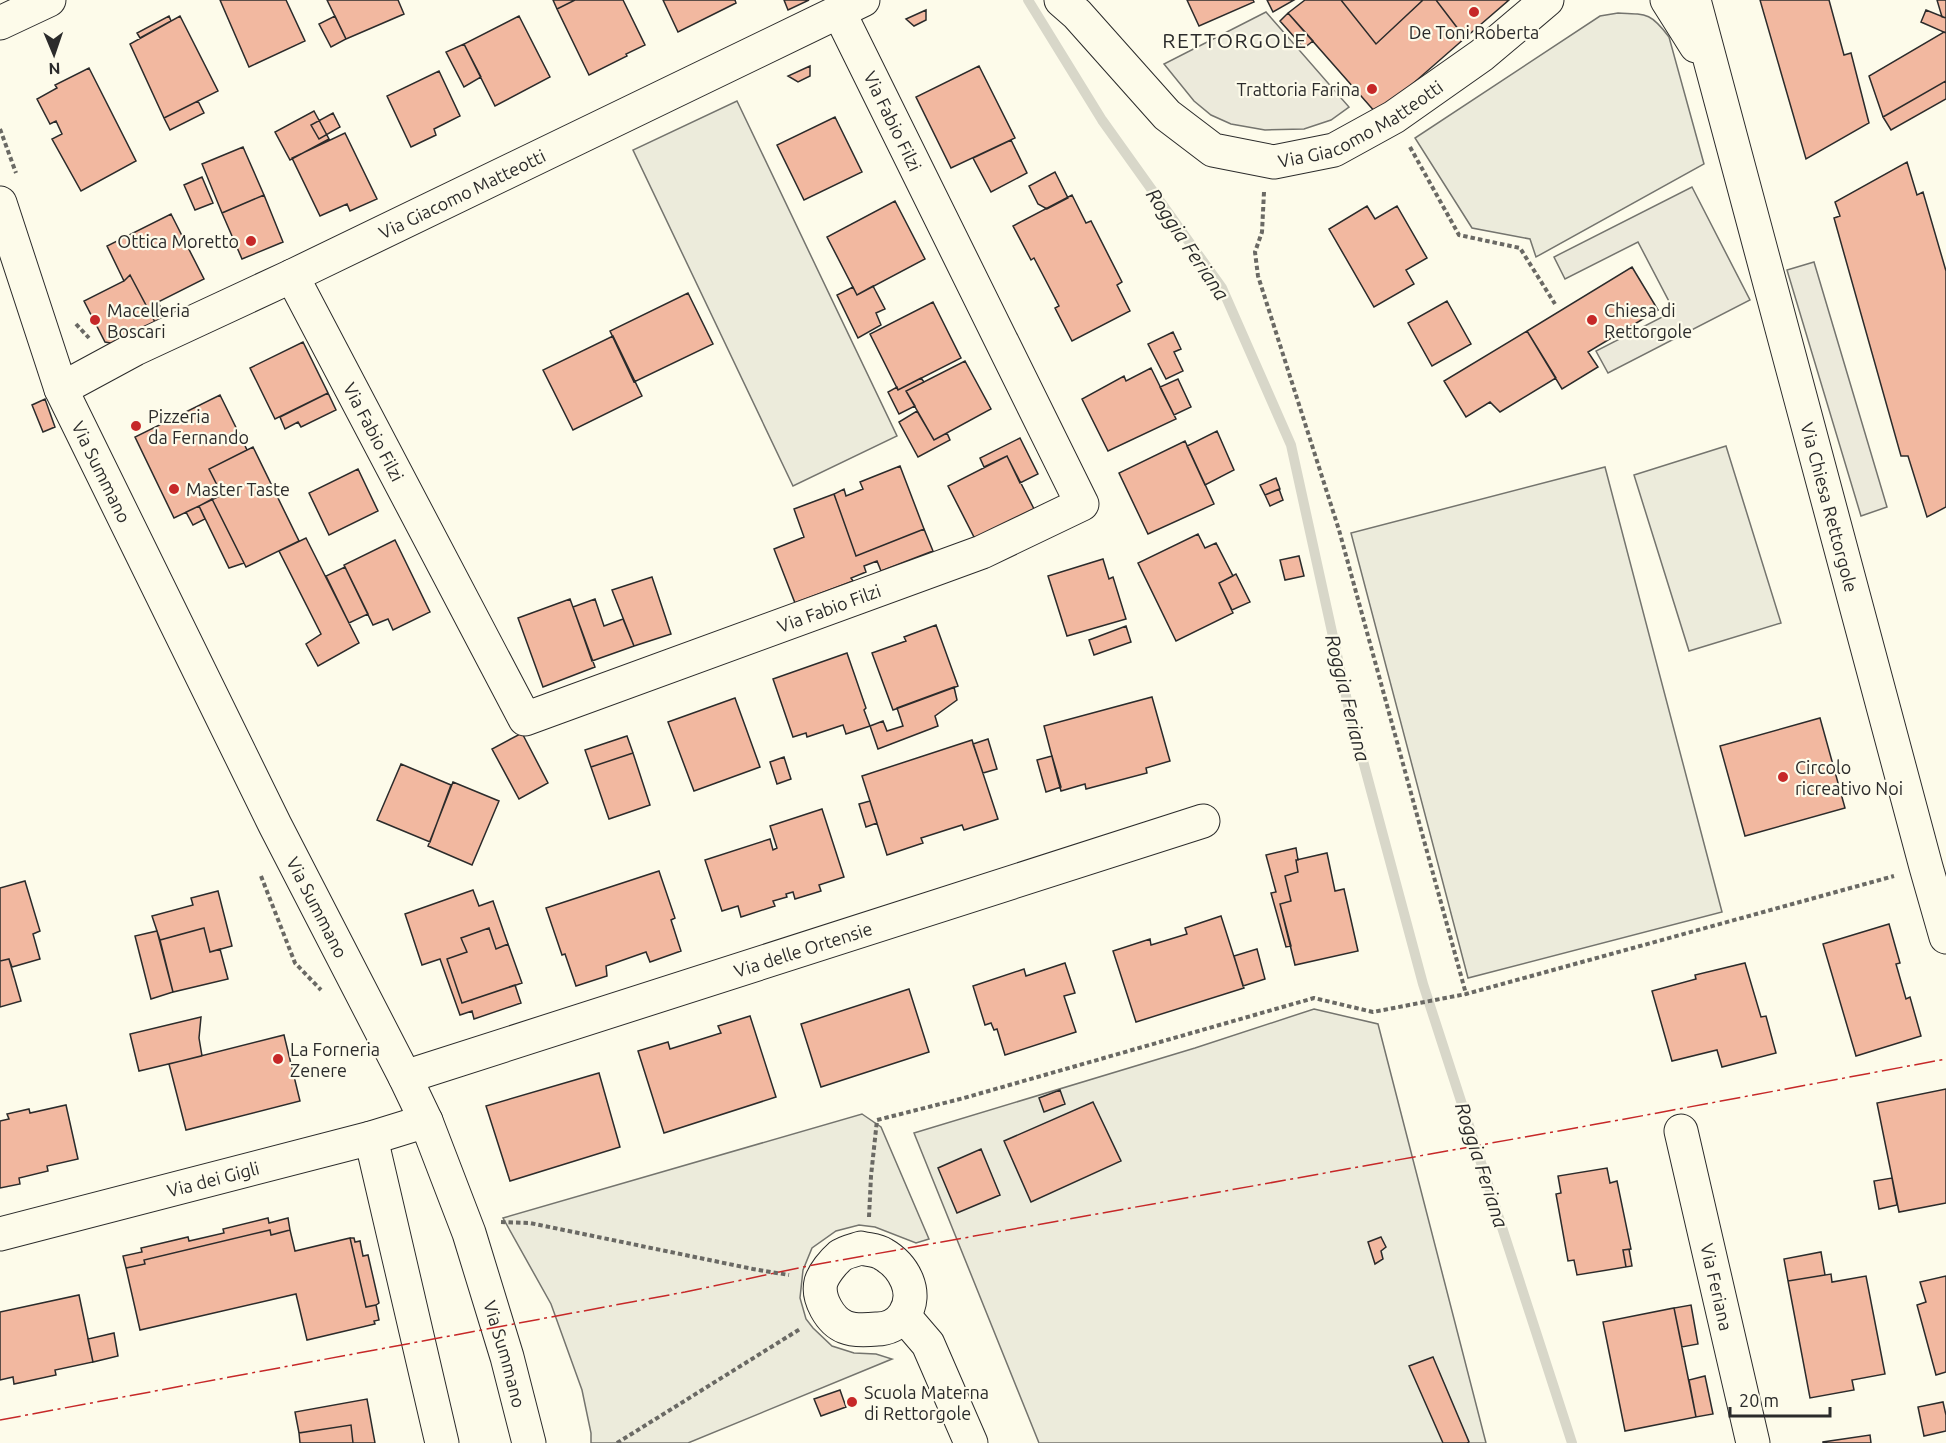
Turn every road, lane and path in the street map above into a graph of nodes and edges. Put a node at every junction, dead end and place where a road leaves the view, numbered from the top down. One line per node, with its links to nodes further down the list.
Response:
1 (49, 0): 7 (street)
2 (1061, 0): 10 (street, Via Giacomo Matteotti)
3 (1547, 0): 9 (street, Via Giacomo Matteotti)
4 (1667, 0): 8 (street, Via Chiesa Rettorgole)
5 (1694, 0): 8 (street, Via Chiesa Rettorgole)
6 (851, 6): 12 (street, Via Giacomo Matteotti); 12 (street, Via Fabio Filzi)
7 (0, 23)
8 (1716, 78): 16 (street, Via Chiesa Rettorgole)
9 (1394, 117): 10 (street, Via Giacomo Matteotti); 13 (path)
10 (1266, 161): 18 (path)
11 (0, 203): 14 (street, Via Summano)
12 (292, 276): 14 (street, Via Giacomo Matteotti)
13 (1555, 304)
14 (61, 389): 19 (street, Via Summano)
15 (1203, 821): 19 (street, Via delle Ortensie)
16 (1926, 867): 17 (street, Via Chiesa Rettorgole); 18 (path)
17 (1946, 937)
18 (1466, 994): 23 (path)
19 (405, 1077): 20 (street, Via Summano)
20 (426, 1121): 22 (street, Via dei Gigli); 24 (street, Via Summano)
21 (1681, 1131): 33 (street, Via Feriana)
22 (371, 1138): 25 (street, Via dei Gigli); 29 (street)
23 (871, 1176)
24 (469, 1233): 26 (path); 30 (street, Via Summano)
25 (0, 1234)
26 (796, 1276)
27 (904, 1316): 32 (street)
28 (802, 1328): 31 (path)
29 (442, 1443)
30 (529, 1443)
31 (617, 1443)
32 (971, 1443)
33 (1753, 1443)

